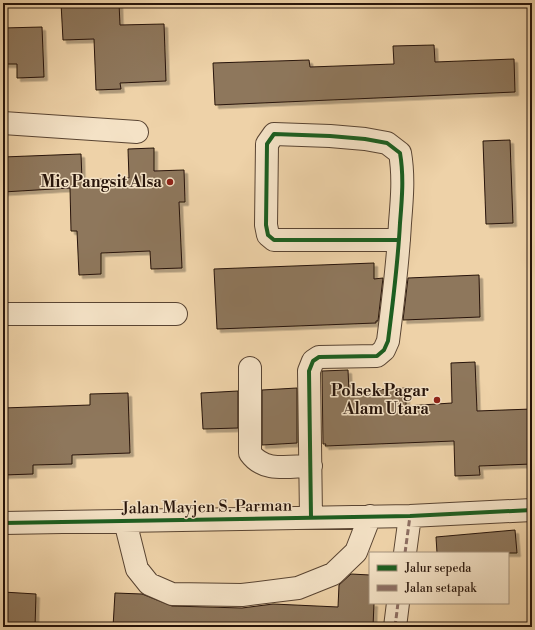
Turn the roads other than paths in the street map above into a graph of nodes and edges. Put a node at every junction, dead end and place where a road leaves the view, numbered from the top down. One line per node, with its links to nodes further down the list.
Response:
1 (3, 123): 2 (street)
2 (137, 132)
3 (399, 240): 3 (street); 7 (street)
4 (3, 314): 5 (street)
5 (176, 314)
6 (250, 368): 7 (street)
7 (311, 466): 11 (street)
8 (532, 510): 10 (street, Jalan Mayjen S. Parman)
9 (370, 516): 10 (street, Jalan Mayjen S. Parman); 11 (street, Jalan Mayjen S. Parman); 12 (street)
10 (410, 516): 14 (street)
11 (311, 517): 12 (street, Jalan Mayjen S. Parman)
12 (124, 520): 13 (street, Jalan Mayjen S. Parman)
13 (3, 523)
14 (405, 552)
15 (398, 604): 16 (street)
16 (395, 627)

